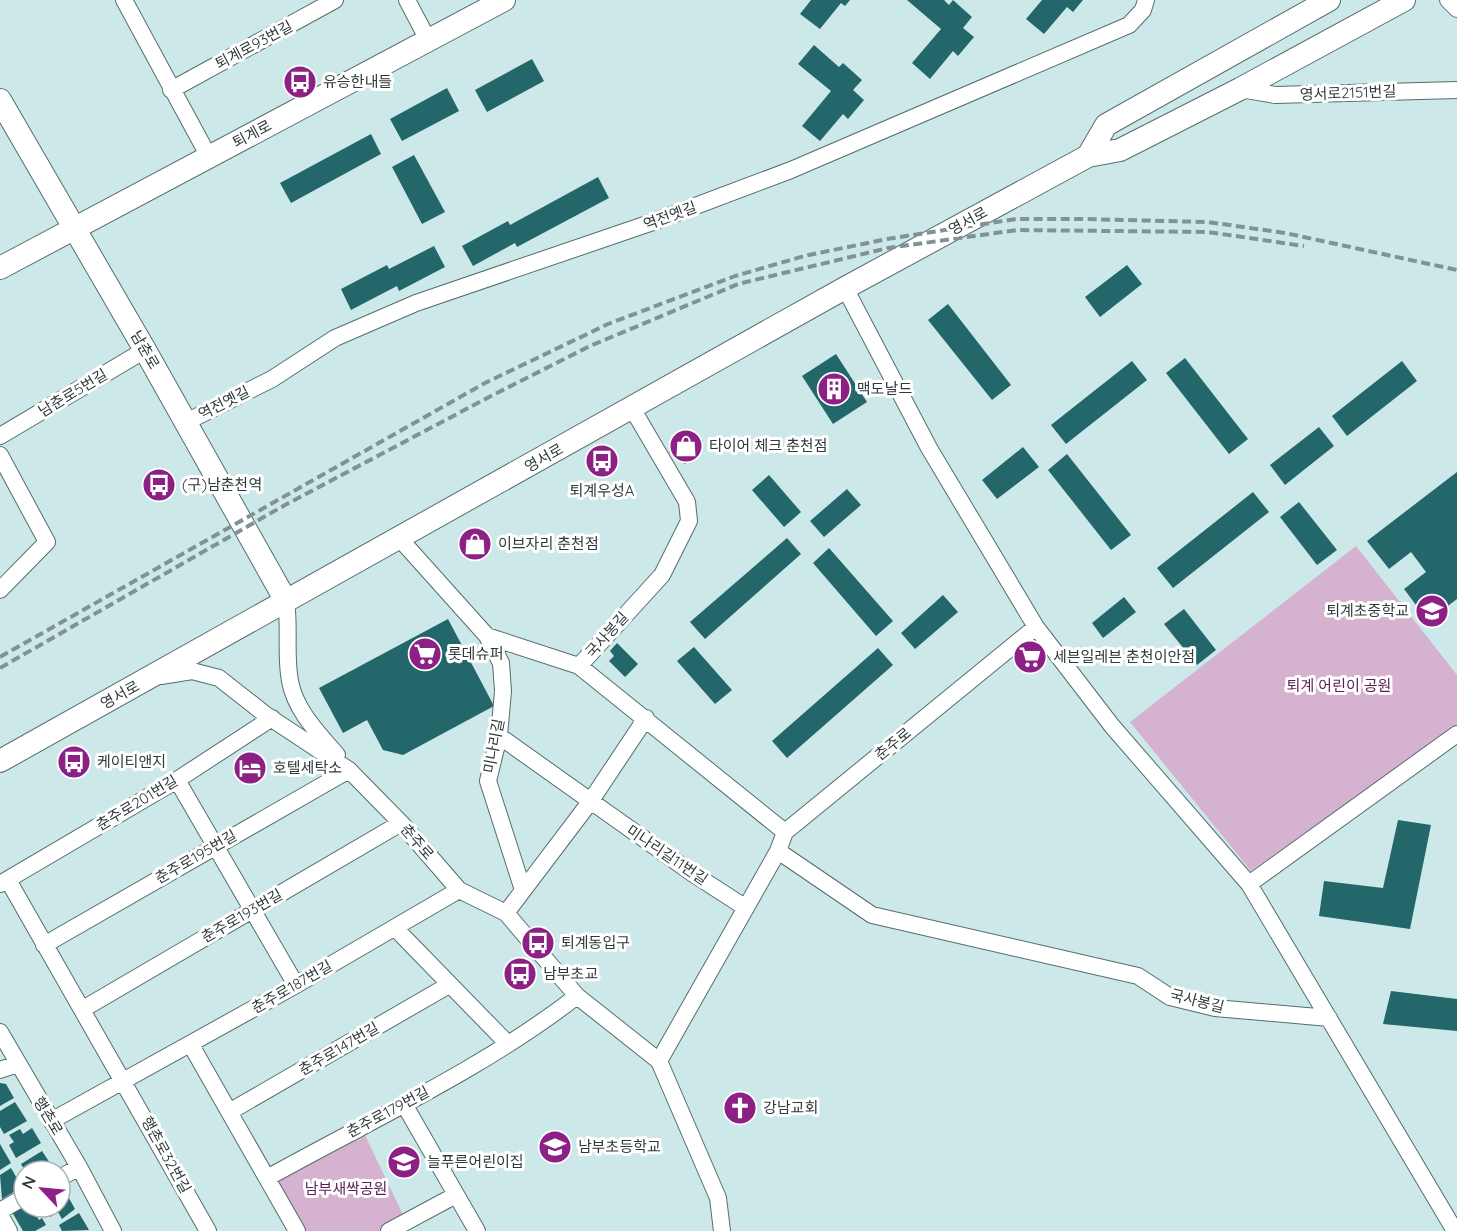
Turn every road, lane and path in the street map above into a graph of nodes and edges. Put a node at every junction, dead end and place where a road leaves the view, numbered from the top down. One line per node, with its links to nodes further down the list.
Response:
1 (124, 0): 12 (street)
2 (407, 0): 10 (street)
3 (504, 0): 10 (street, 퇴계로)
4 (1146, 0): 22 (street, 역전옛길)
5 (1329, 0): 15 (street)
6 (1404, 0): 11 (street, 영서로)
7 (1448, 0): 9 (street)
8 (336, 1): 12 (street, 퇴계로93번길)
9 (1457, 9)
10 (428, 40): 16 (street, 퇴계로)
11 (1240, 89): 13 (street, 영서로2151번길); 15 (street, 영서로)
12 (171, 90): 16 (street)
13 (1457, 90)
14 (0, 100): 17 (street, 남춘로)
15 (1088, 156): 19 (street, 영서로)
16 (209, 158): 17 (street, 퇴계로)
17 (74, 229): 18 (street, 퇴계로); 20 (street, 남춘로)
18 (0, 268)
19 (845, 288): 21 (street, 영서로); 28 (street)
20 (145, 350): 22 (street, 남춘로); 23 (street, 남춘로5번길)
21 (632, 408): 25 (street, 영서로); 30 (street, 국사봉길)
22 (186, 422): 27 (street, 남춘로)
23 (0, 436)
24 (0, 454): 26 (street)
25 (400, 539): 27 (street, 영서로); 29 (street, 미나리길)
26 (0, 590)
27 (286, 601): 31 (street, 영서로); 37 (street)
28 (1036, 627): 41 (street, 춘주로); 45 (street)
29 (487, 636): 30 (street); 35 (street, 미나리길)
30 (579, 666): 33 (street, 국사봉길)
31 (149, 679): 32 (street, 춘주로); 36 (street, 영서로)
32 (272, 718): 37 (street, 춘주로); 38 (street, 춘주로201번길)
33 (646, 718): 39 (street); 41 (street, 국사봉길)
34 (1457, 734): 45 (street)
35 (499, 736): 39 (street, 미나리길11번길); 47 (street, 미나리길)
36 (0, 761)
37 (349, 770): 40 (street, 춘주로); 42 (street, 춘주로195번길)
38 (177, 780): 42 (street); 44 (street, 춘주로201번길)
39 (590, 802): 47 (street); 48 (street, 미나리길11번길)
40 (400, 823): 46 (street, 춘주로); 49 (street, 춘주로193번길)
41 (785, 832): 43 (street)
42 (215, 845): 49 (street); 52 (street, 춘주로195번길)
43 (778, 851): 48 (street); 57 (street, 국사봉길)
44 (4, 882): 52 (street)
45 (1249, 884): 57 (street)
46 (459, 890): 50 (street, 춘주로); 51 (street, 춘주로187번길)
47 (523, 890): 50 (street)
48 (746, 908): 61 (street)
49 (253, 910): 54 (street); 56 (street, 춘주로193번길)
50 (506, 913): 55 (street, 춘주로)
51 (395, 928): 53 (street); 54 (street, 춘주로187번길)
52 (44, 945): 56 (street)
53 (449, 985): 59 (street); 66 (street, 춘주로147번길)
54 (296, 986): 60 (street, 춘주로187번길)
55 (577, 996): 59 (street, 춘주로179번길); 61 (street, 춘주로)
56 (83, 1009): 64 (street)
57 (1329, 1018): 80 (street)
58 (0, 1032): 62 (street, 행촌로)
59 (507, 1043): 65 (street, 춘주로179번길)
60 (190, 1045): 64 (street, 춘주로187번길); 66 (street)
61 (659, 1061): 79 (street, 춘주로)
62 (18, 1064): 63 (street); 67 (street, 행촌로)
63 (0, 1070)
64 (124, 1080): 67 (street, 춘주로187번길); 75 (street, 행촌로32번길)
65 (404, 1104): 70 (street, 춘주로179번길); 71 (street)
66 (229, 1112): 70 (street)
67 (51, 1121): 68 (street, 행촌로)
68 (79, 1167): 69 (street); 74 (street, 행촌로)
69 (72, 1171)
70 (267, 1178): 76 (street)
71 (456, 1195): 77 (street); 78 (street)
72 (0, 1215): 73 (street)
73 (9, 1231)
74 (113, 1231)
75 (208, 1231)
76 (296, 1231)
77 (389, 1231)
78 (477, 1231)
79 (722, 1231)
80 (1455, 1231)

